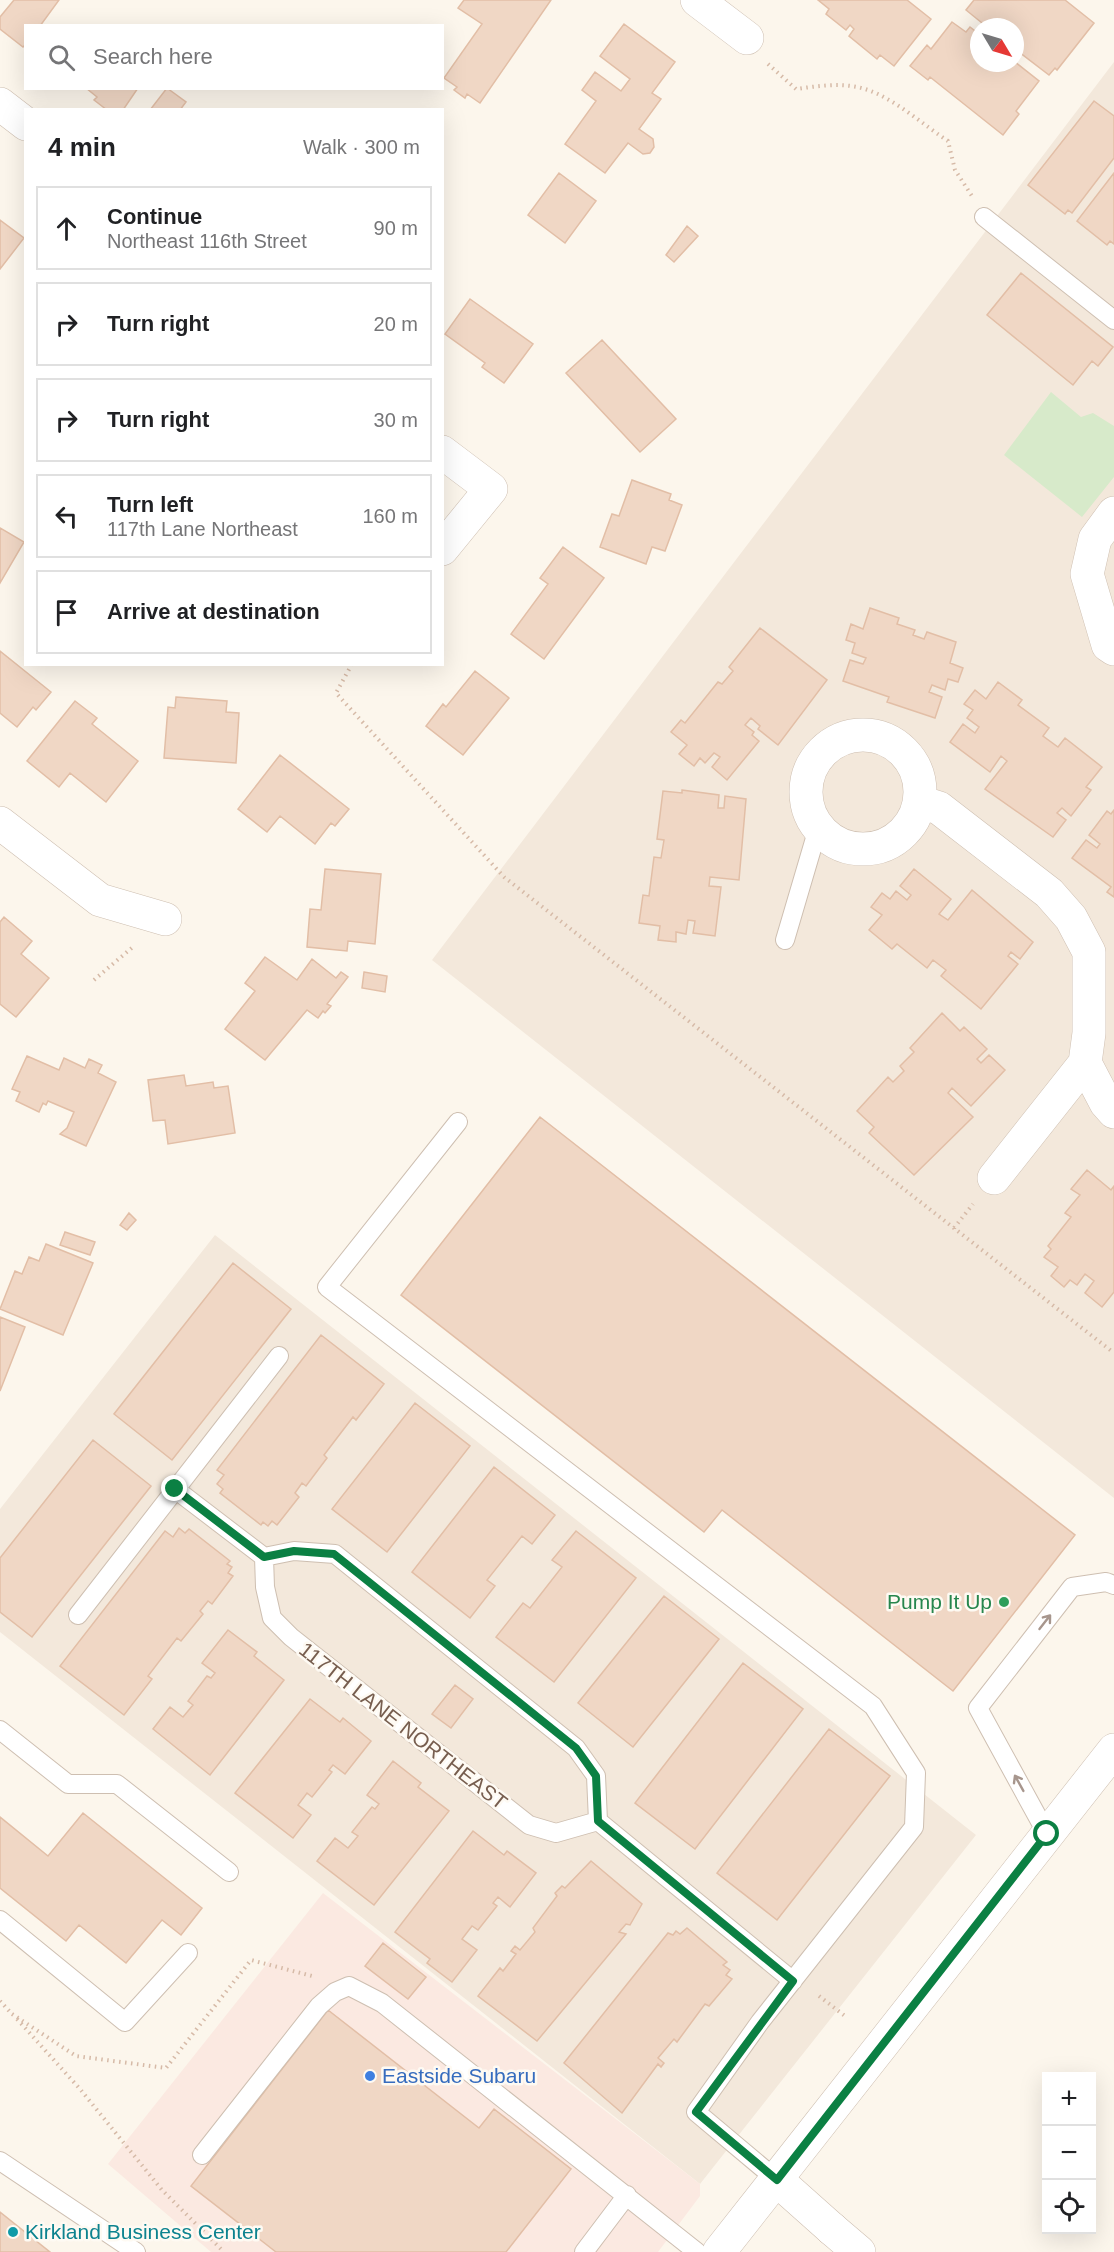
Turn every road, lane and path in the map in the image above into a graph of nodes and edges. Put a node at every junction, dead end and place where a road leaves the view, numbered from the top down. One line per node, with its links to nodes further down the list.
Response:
1 (697, 0): 2 (street)
2 (747, 39): 5 (path)
3 (0, 104): 4 (street)
4 (24, 122)
5 (984, 217): 6 (lane)
6 (1114, 320)
7 (444, 454): 9 (street)
8 (1114, 513): 10 (street)
9 (444, 547)
10 (1114, 649)
11 (351, 666): 22 (path)
12 (920, 802): 14 (street); 14 (street); 18 (street)
13 (0, 823): 15 (street)
14 (818, 828): 16 (lane)
15 (165, 920): 17 (path)
16 (785, 940)
17 (94, 980)
18 (1084, 1063): 19 (street); 21 (street)
19 (1114, 1112)
20 (458, 1122): 35 (lane)
21 (994, 1178)
22 (1114, 1353)
23 (279, 1356): 24 (lane)
24 (175, 1489): 25 (lane); 27 (lane)
25 (264, 1557): 30 (lane); 30 (lane, 117TH LANE NORTHEAST)
26 (1114, 1586): 31 (lane, one-way to 26)
27 (78, 1615)
28 (0, 1730): 32 (lane)
29 (1114, 1750): 31 (street)
30 (598, 1821): 35 (lane)
31 (1047, 1834): 43 (street)
32 (229, 1872)
33 (0, 1920): 34 (lane)
34 (188, 1953)
35 (793, 1981): 43 (lane)
36 (349, 1986): 39 (path); 41 (lane); 44 (lane)
37 (819, 1996): 40 (path)
38 (0, 2001): 39 (path)
39 (12, 2014): 46 (path)
40 (845, 2016)
41 (202, 2155)
42 (0, 2161): 45 (lane)
43 (777, 2180): 49 (street); 50 (street)
44 (627, 2195): 47 (lane); 48 (lane)
45 (136, 2252)
46 (224, 2252)
47 (584, 2252)
48 (698, 2252)
49 (719, 2252)
50 (860, 2252)

